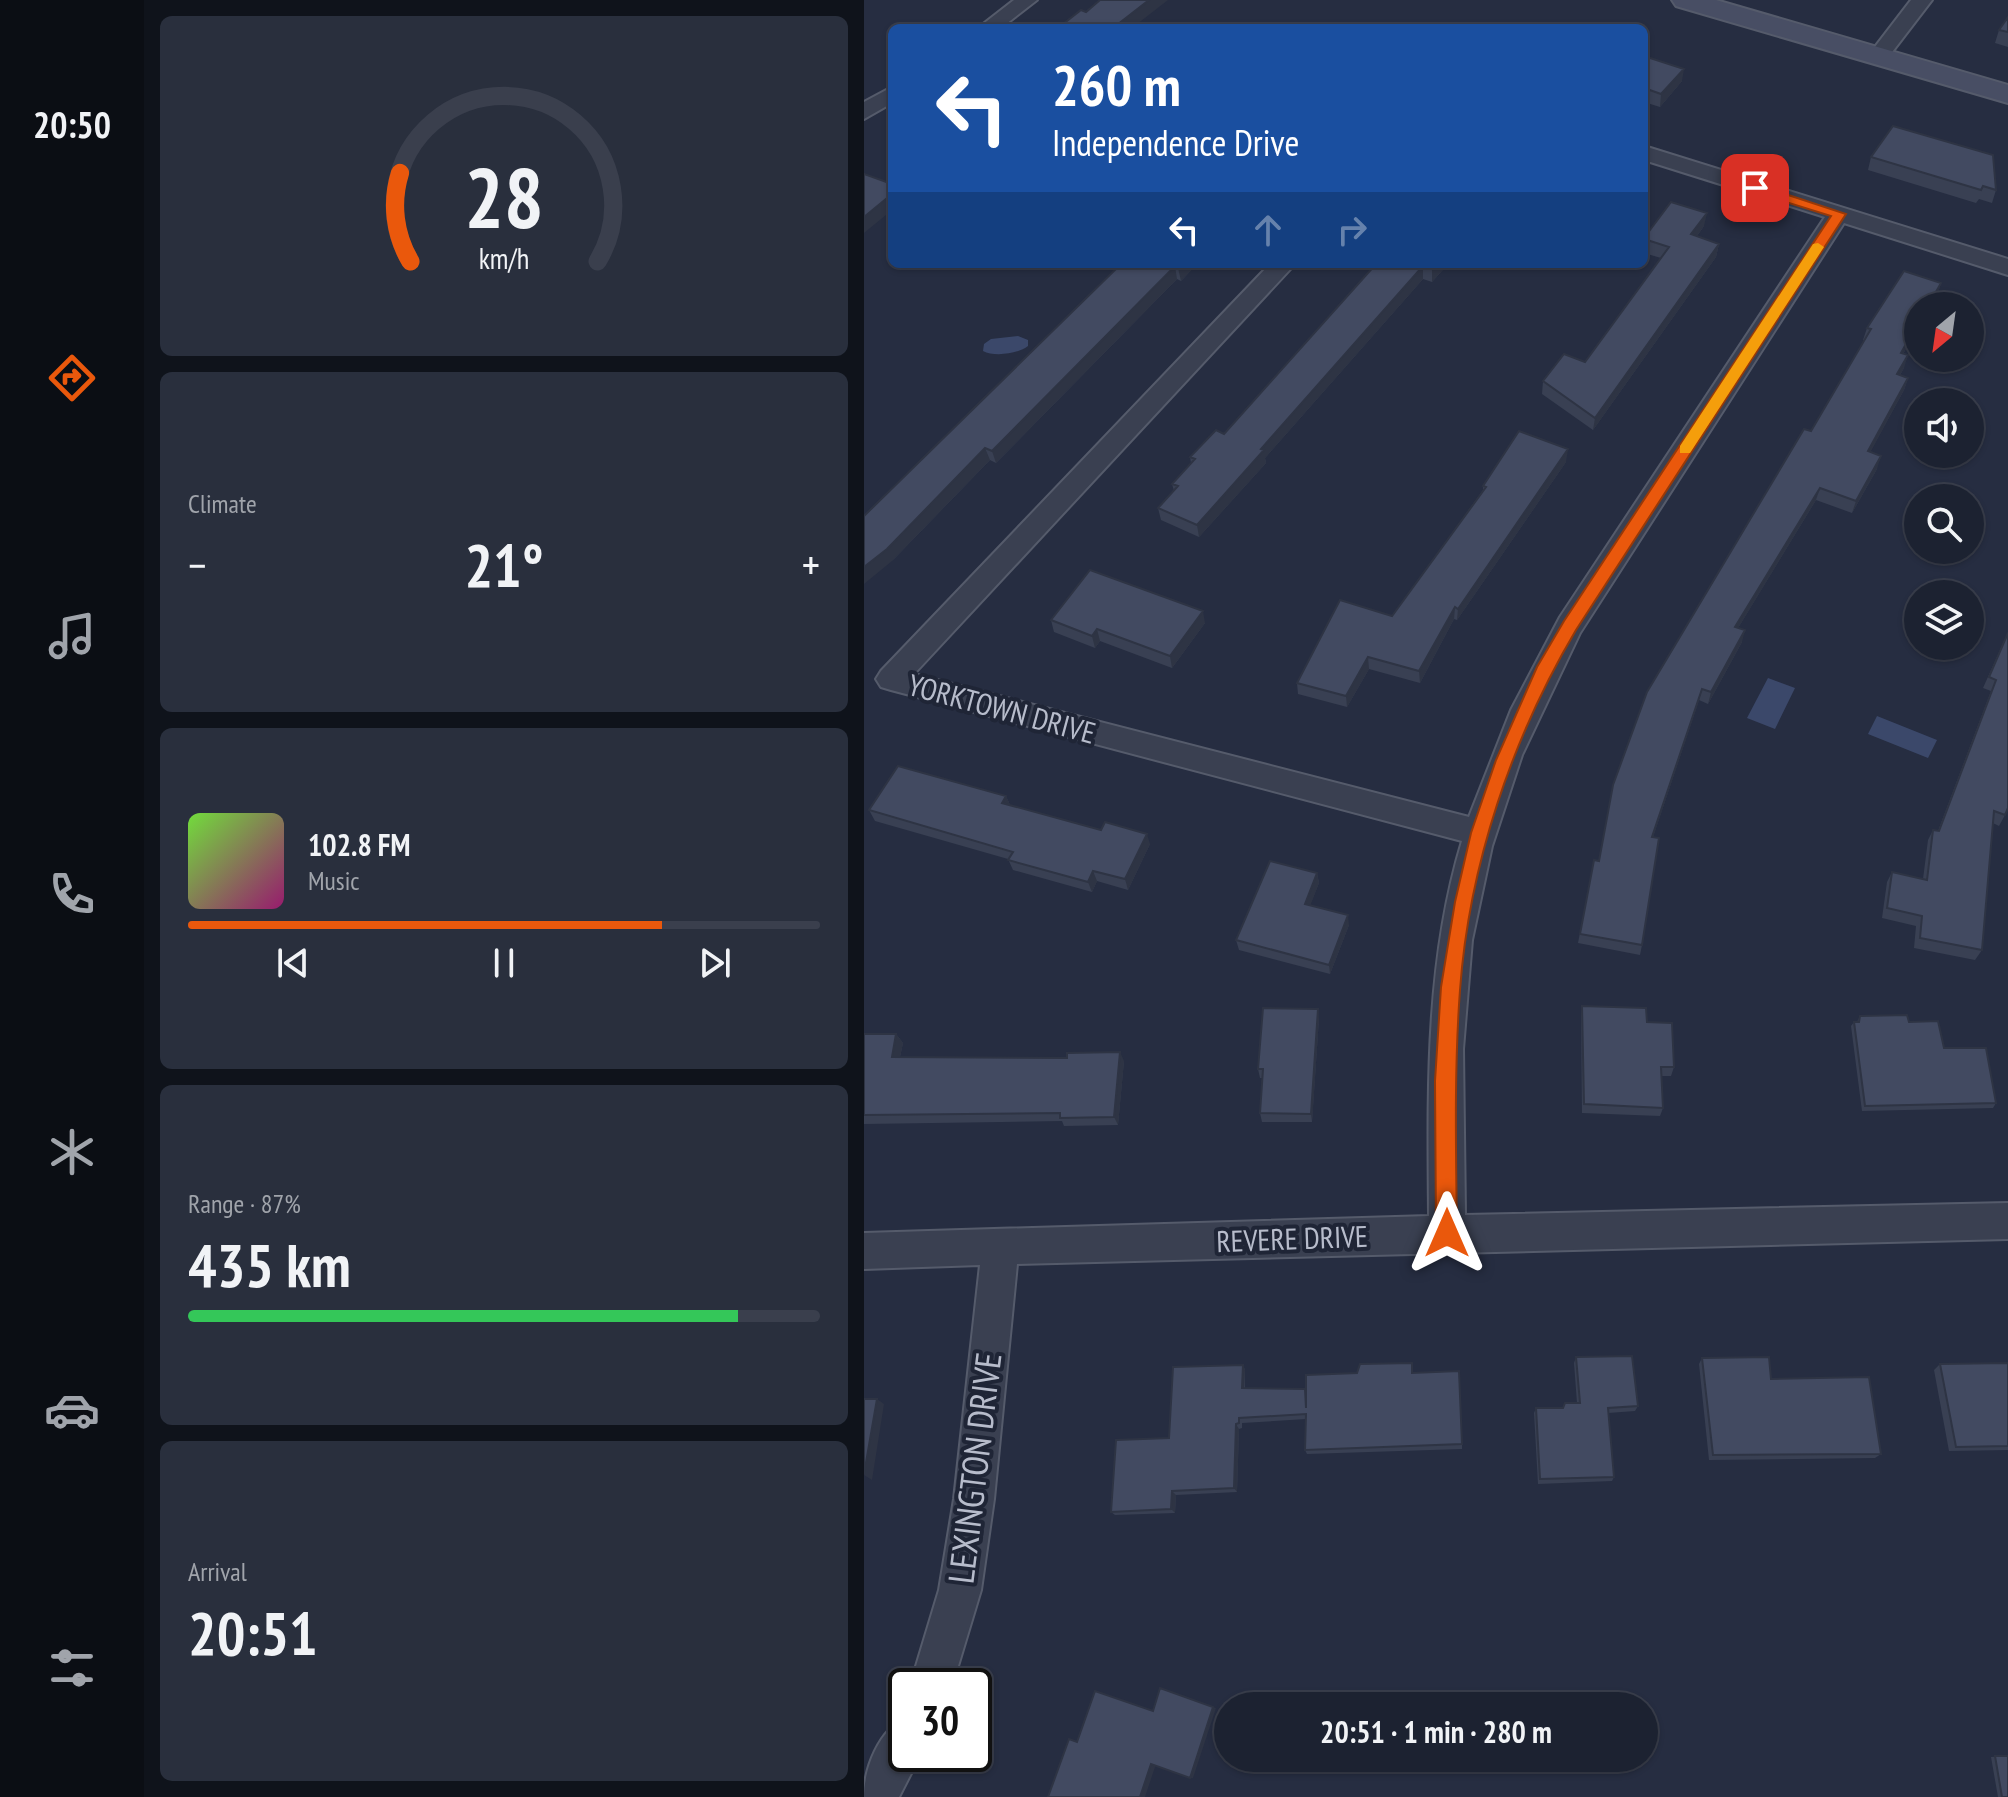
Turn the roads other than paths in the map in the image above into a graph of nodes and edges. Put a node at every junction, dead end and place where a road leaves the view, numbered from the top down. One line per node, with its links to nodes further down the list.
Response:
1 (1027, 0): 4 (street)
2 (1686, 0): 5 (street)
3 (1922, 0): 5 (street)
4 (994, 24)
5 (1879, 56): 6 (street)
6 (2008, 94)
7 (888, 96): 8 (street)
8 (864, 112)
9 (1648, 154): 10 (street)
10 (1839, 214): 11 (street); 13 (street)
11 (2008, 267)
12 (1279, 268): 13 (street, YORKTOWN DRIVE)
13 (1480, 833): 15 (street)
14 (2008, 1221): 15 (street, REVERE DRIVE)
15 (1447, 1233): 16 (street, REVERE DRIVE)
16 (1000, 1247): 17 (street, REVERE DRIVE); 18 (street, LEXINGTON DRIVE)
17 (864, 1251)
18 (936, 1668)
19 (889, 1772): 20 (street)
20 (876, 1797)

